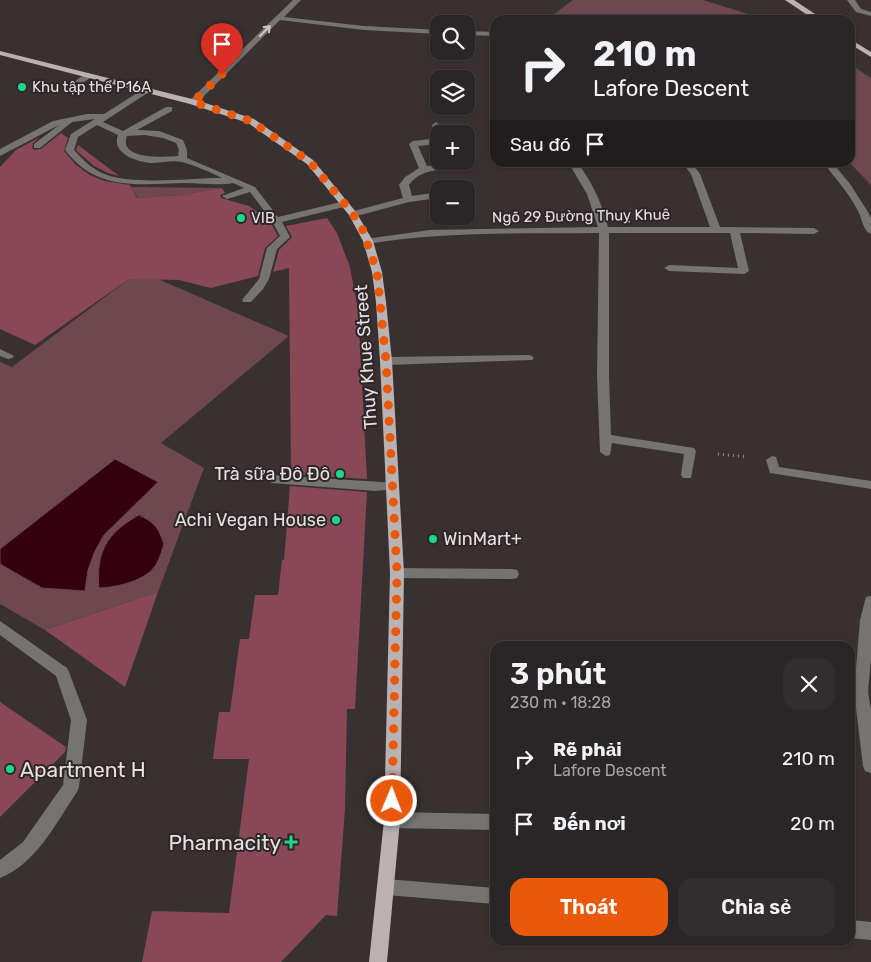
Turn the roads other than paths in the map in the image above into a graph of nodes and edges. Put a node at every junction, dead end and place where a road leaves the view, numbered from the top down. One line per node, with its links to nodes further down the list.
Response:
1 (297, 0): 6 (street)
2 (789, 0): 5 (main road)
3 (851, 0): 4 (street)
4 (871, 14)
5 (812, 15)
6 (278, 18): 7 (street); 16 (street, one-way to 6)
7 (430, 32)
8 (475, 33): 9 (street)
9 (490, 34)
10 (855, 44): 12 (main road)
11 (1, 54): 13 (main road, Thuy Khue Street)
12 (871, 55)
13 (90, 75): 14 (main road, Thuy Khue Street); 15 (street)
14 (148, 90): 16 (main road, Thuy Khue Street); 18 (street)
15 (66, 91)
16 (193, 102): 36 (main road, Thuy Khue Street)
17 (169, 110): 21 (street)
18 (106, 116): 19 (street); 20 (street)
19 (72, 119): 23 (street); 24 (street)
20 (96, 122): 21 (street); 31 (street)
21 (123, 134): 25 (street); 25 (street)
22 (430, 142): 30 (street)
23 (37, 146)
24 (0, 153)
25 (182, 159): 31 (street)
26 (576, 167): 39 (street)
27 (690, 167): 38 (street)
28 (831, 167): 42 (street)
29 (430, 168): 30 (street)
30 (424, 169): 35 (street)
31 (235, 181): 32 (street)
32 (252, 189): 33 (street); 37 (street)
33 (226, 196)
34 (430, 196): 35 (street)
35 (408, 199): 36 (street)
36 (349, 209): 37 (street); 43 (main road, Thuy Khue Street)
37 (276, 220): 45 (street)
38 (716, 229): 39 (street, Ngõ 29 Đường Thuỵ Khuê); 40 (street, Ngõ 29 Đường Thuỵ Khuê)
39 (604, 230): 43 (street, Ngõ 29 Đường Thuỵ Khuê); 48 (street)
40 (734, 230): 41 (street, Ngõ 29 Đường Thuỵ Khuê); 44 (street)
41 (814, 231)
42 (871, 231)
43 (368, 241): 47 (main road, Thuy Khue Street)
44 (669, 268)
45 (247, 300)
46 (528, 358): 47 (street)
47 (386, 361): 54 (main road, Thuy Khue Street)
48 (606, 438): 49 (street); 51 (street)
49 (606, 452)
50 (772, 460): 53 (street)
51 (687, 475)
52 (272, 479): 54 (street)
53 (871, 485)
54 (393, 486): 55 (main road, Thuy Khue Street)
55 (397, 573): 56 (street); 60 (main road, Thuy Khue Street)
56 (512, 574)
57 (871, 601): 59 (street)
58 (0, 627): 62 (street)
59 (871, 766)
60 (392, 820): 61 (street); 63 (main road, Thuy Khue Street)
61 (490, 822)
62 (0, 870)
63 (386, 887): 64 (street); 67 (main road, Thuy Khue Street)
64 (490, 896)
65 (855, 929): 66 (street)
66 (871, 931)
67 (378, 962)

